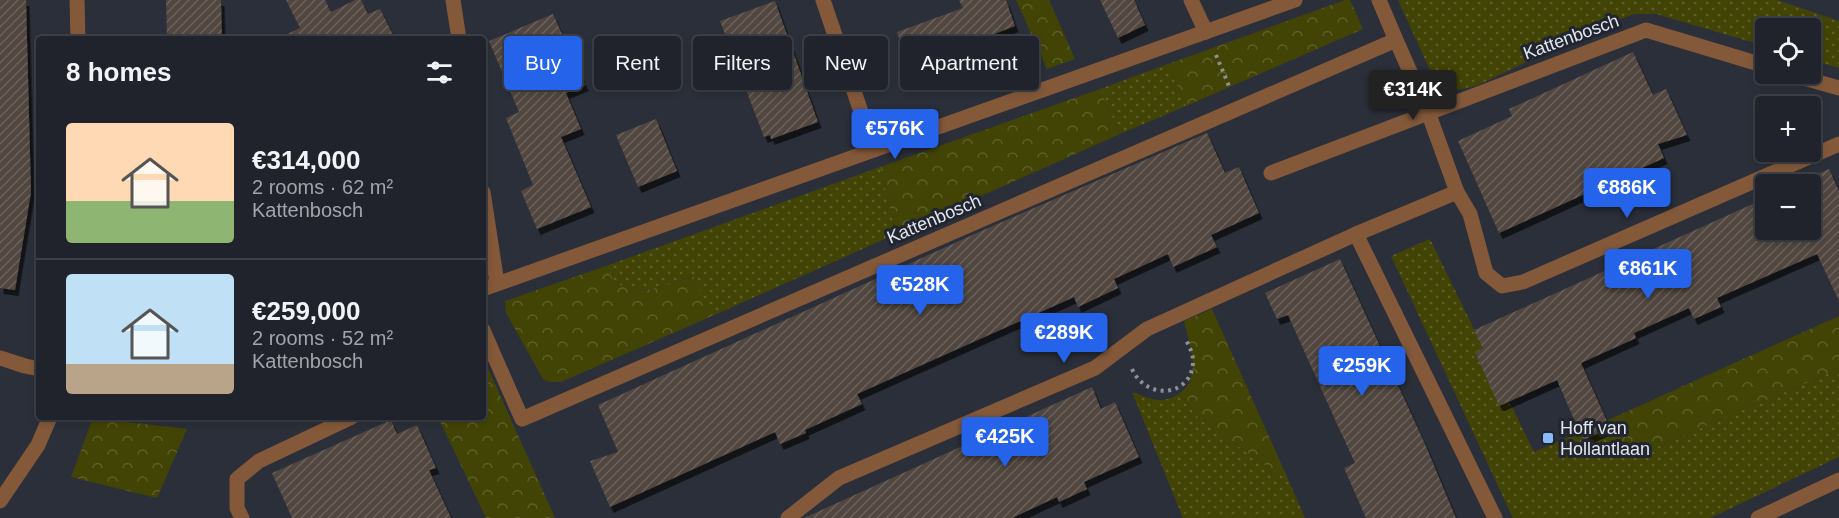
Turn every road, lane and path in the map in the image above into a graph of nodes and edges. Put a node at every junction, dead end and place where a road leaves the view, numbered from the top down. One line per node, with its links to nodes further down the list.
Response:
1 (77, 0): 8 (street)
2 (453, 0): 9 (street)
3 (824, 0): 17 (street)
4 (1191, 0): 7 (street)
5 (1295, 0): 7 (street)
6 (1379, 0): 10 (street)
7 (1206, 32): 14 (path); 17 (street)
8 (78, 36)
9 (459, 36)
10 (1396, 40): 14 (street, Kattenbosch); 15 (street)
11 (1755, 63): 15 (street, Kattenbosch)
12 (1821, 83): 13 (street)
13 (1839, 88)
14 (1239, 108): 25 (street, Kattenbosch)
15 (1428, 112): 18 (street, Kattenbosch); 19 (street)
16 (1839, 144): 19 (street)
17 (874, 150): 22 (street)
18 (1271, 173)
19 (1457, 192): 21 (street)
20 (486, 232): 22 (street)
21 (1356, 234): 23 (street); 34 (street)
22 (490, 286)
23 (1175, 316): 24 (street); 24 (path)
24 (1122, 347): 33 (street)
25 (487, 353)
26 (0, 358): 27 (street)
27 (36, 368)
28 (49, 420): 31 (street)
29 (346, 420): 32 (street)
30 (1839, 480): 35 (street)
31 (0, 501)
32 (242, 518)
33 (788, 518)
34 (1495, 518)
35 (1758, 518)

